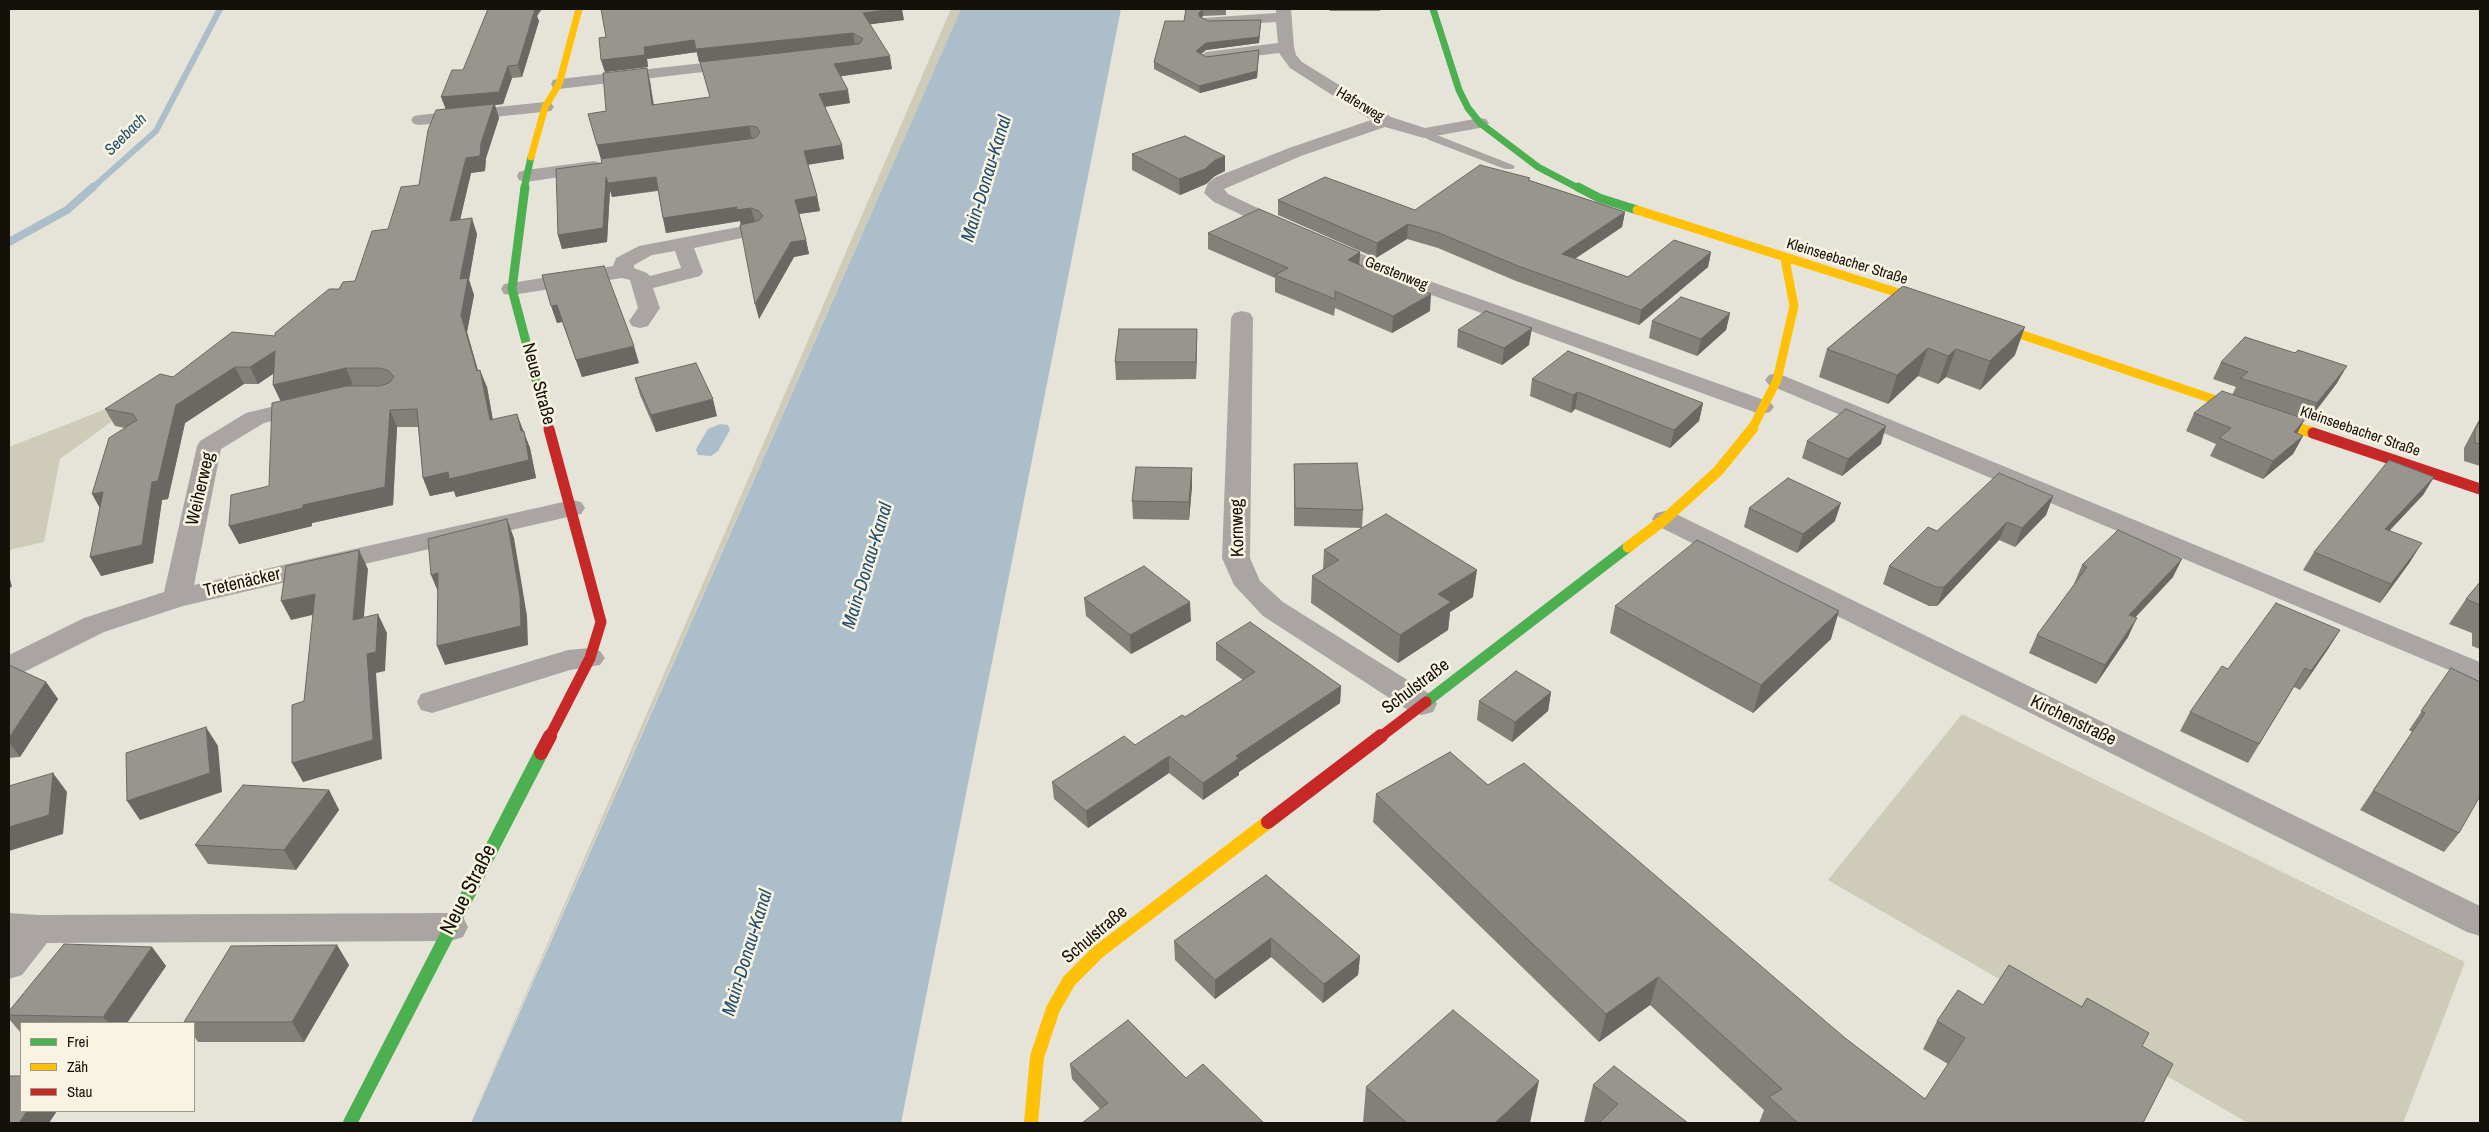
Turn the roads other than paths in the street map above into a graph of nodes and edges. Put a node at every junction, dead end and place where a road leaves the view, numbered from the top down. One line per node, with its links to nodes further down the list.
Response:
1 (579, 9): 8 (street, Neue Straße)
2 (1433, 9): 12 (street, Kleinseebacher Straße)
3 (1283, 13): 4 (street, Haferweg); 5 (street, Haferweg)
4 (1208, 21)
5 (1286, 47): 6 (street); 11 (street, Haferweg)
6 (1206, 57)
7 (756, 62): 8 (street)
8 (559, 84): 9 (street, Neue Straße)
9 (545, 108): 10 (street); 16 (street, Neue Straße)
10 (420, 120)
11 (1385, 121): 13 (street, Haferweg); 29 (street, Gerstenweg)
12 (1480, 123): 13 (street, Haferweg); 19 (street, Kleinseebacher Straße)
13 (1424, 133): 15 (lane)
14 (614, 164): 16 (street)
15 (1508, 166)
16 (526, 176): 22 (street, Neue Straße)
17 (754, 230): 18 (street)
18 (682, 244): 20 (street); 21 (street)
19 (1784, 259): 23 (street, Kleinseebacher Straße); 27 (street, Schulstraße)
20 (624, 271): 21 (street); 22 (street)
21 (641, 284): 26 (street)
22 (512, 289): 31 (street, Neue Straße)
23 (1939, 306)
24 (1242, 318): 38 (street, Kornweg)
25 (1974, 318): 30 (street, Kleinseebacher Straße)
26 (640, 321)
27 (1777, 380): 29 (street, Schulstraße); 36 (street)
28 (326, 400): 33 (street, Weiherweg)
29 (1762, 406): 32 (street, Schulstraße)
30 (2480, 489)
31 (572, 508): 33 (street, Tretenäcker); 34 (street, Neue Straße)
32 (1665, 519): 38 (street, Schulstraße); 39 (street, Kirchenstraße)
33 (177, 598): 35 (street, Tretenäcker)
34 (590, 658): 37 (street); 40 (street, Neue Straße)
35 (9, 667)
36 (2480, 673)
37 (432, 702)
38 (1422, 704): 44 (street, Schulstraße)
39 (2480, 922)
40 (450, 927): 41 (street); 43 (street, Neue Straße)
41 (24, 928): 42 (street)
42 (9, 964)
43 (350, 1123)
44 (1031, 1123)

